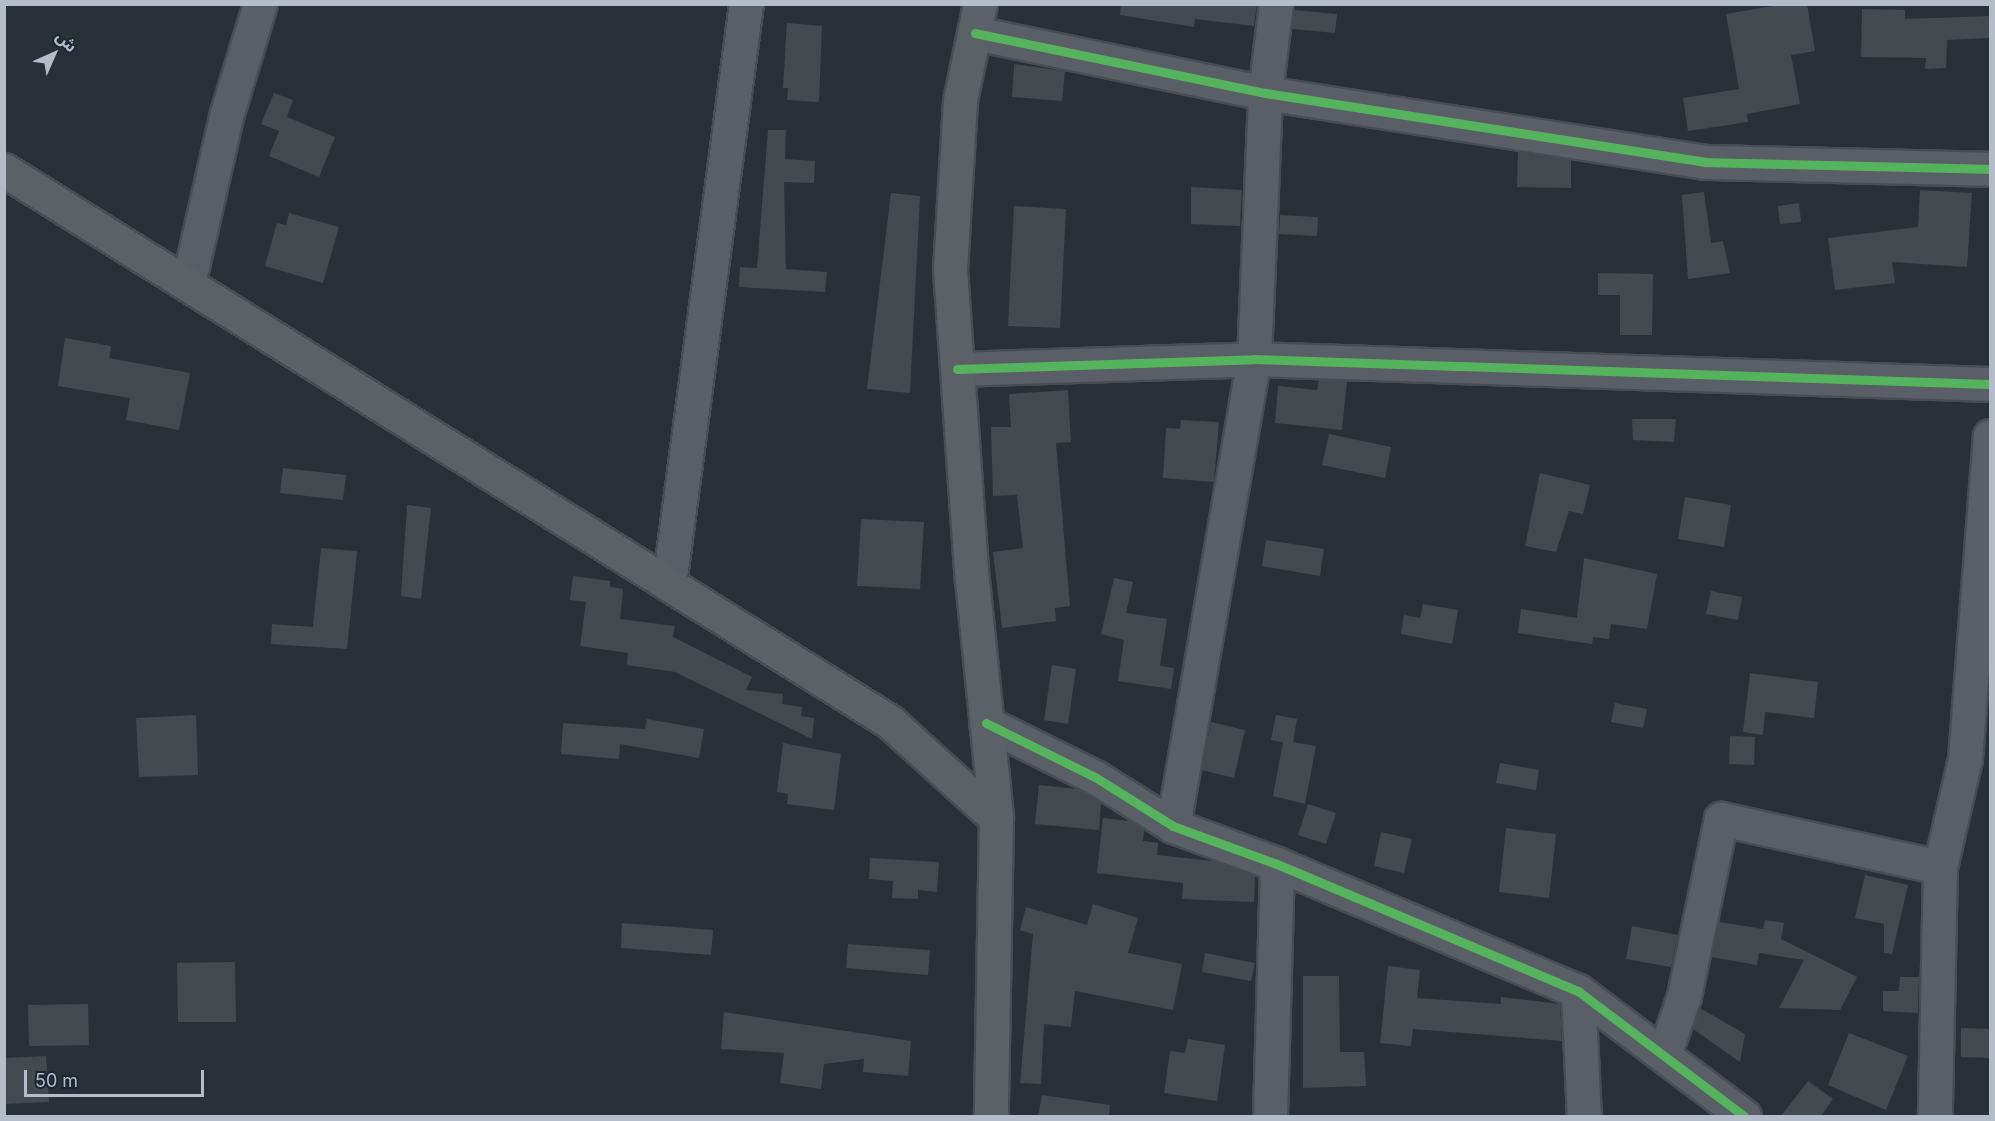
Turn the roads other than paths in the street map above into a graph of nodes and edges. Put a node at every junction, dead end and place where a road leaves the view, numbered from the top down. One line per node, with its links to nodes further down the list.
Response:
1 (260, 4): 8 (street)
2 (746, 4): 13 (street)
3 (1275, 4): 5 (street)
4 (978, 19): 5 (street); 10 (main road)
5 (1265, 93): 6 (street); 9 (street)
6 (1990, 169)
7 (4, 170): 8 (main road)
8 (188, 284): 13 (main road)
9 (1254, 359): 10 (street); 11 (street); 17 (street)
10 (957, 369): 14 (main road)
11 (1990, 384)
12 (1990, 436): 15 (street)
13 (669, 584): 16 (main road)
14 (986, 723): 16 (main road); 17 (street)
15 (1978, 758): 19 (street)
16 (996, 818): 22 (main road)
17 (1173, 826): 18 (street)
18 (1277, 864): 20 (street); 23 (street)
19 (1940, 867): 21 (street); 26 (street)
20 (1578, 991): 21 (street); 24 (street)
21 (1665, 1052): 25 (street)
22 (991, 1116)
23 (1270, 1116)
24 (1584, 1116)
25 (1744, 1116)
26 (1935, 1116)

